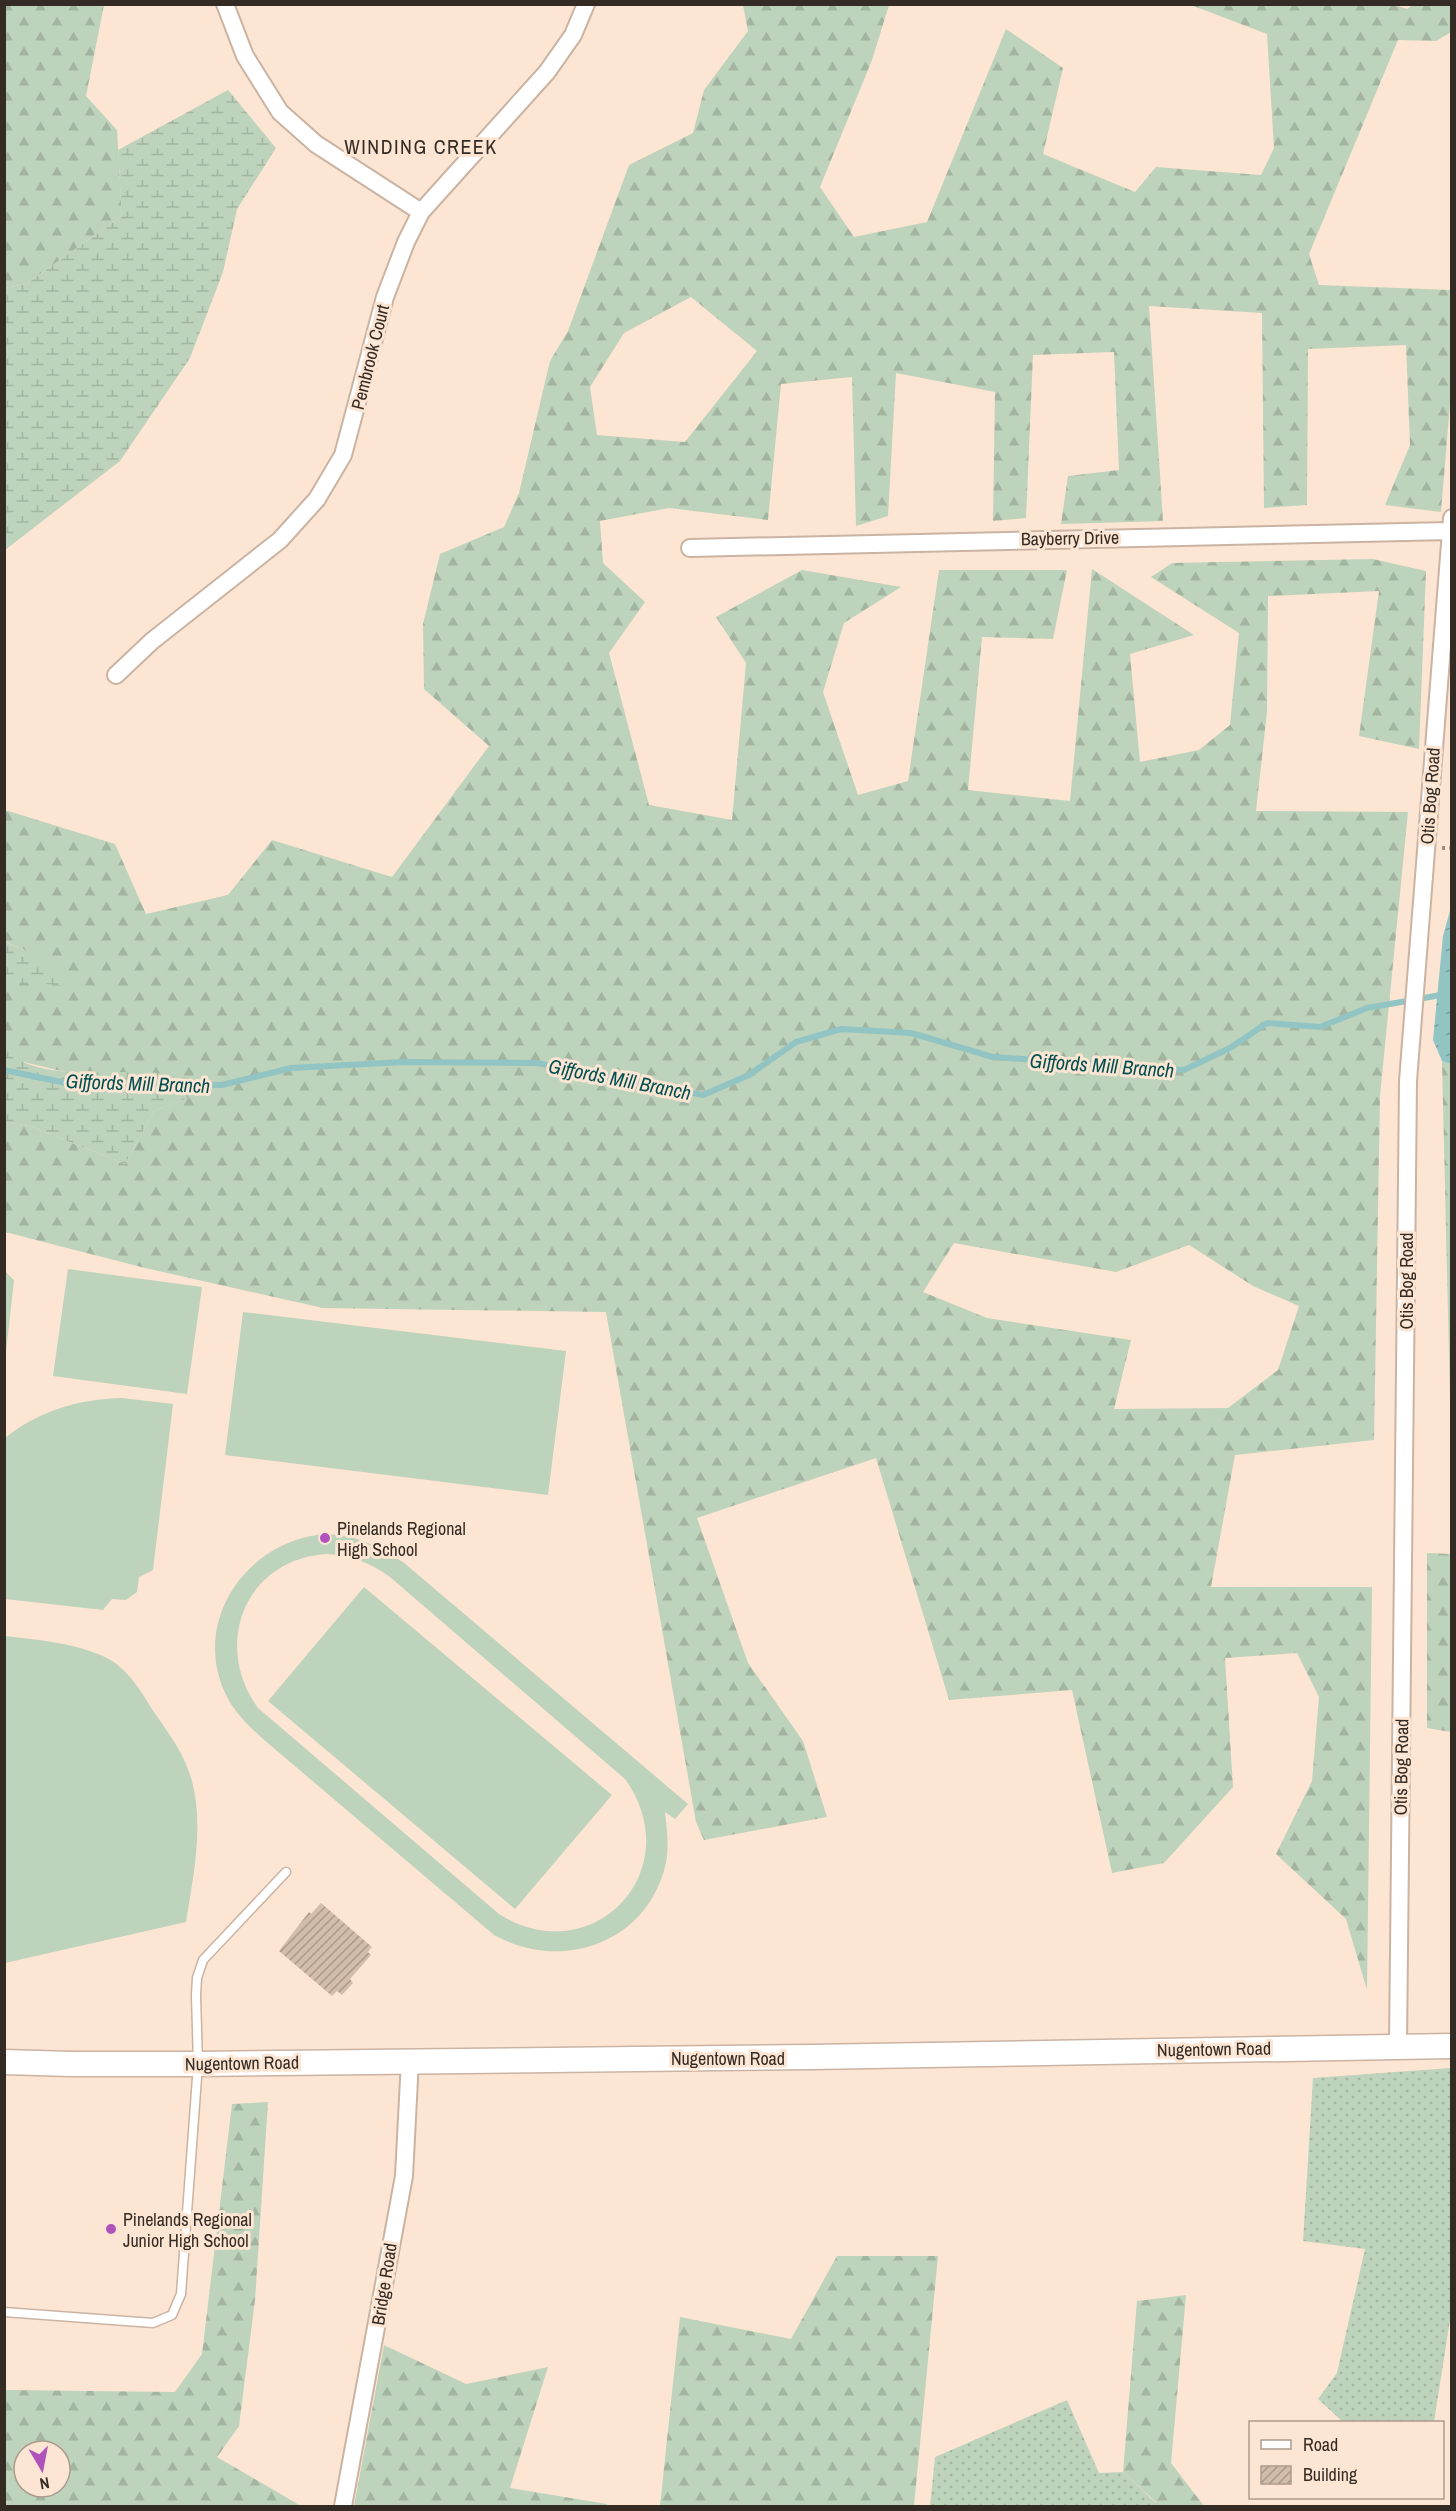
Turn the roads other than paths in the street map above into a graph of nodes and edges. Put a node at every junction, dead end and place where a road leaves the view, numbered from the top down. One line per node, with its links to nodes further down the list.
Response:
1 (225, 4): 3 (street)
2 (586, 4): 3 (street, Pembrook Court)
3 (421, 212): 6 (street, Pembrook Court)
4 (1451, 524): 5 (street, Bayberry Drive); 8 (street, Otis Bog Road)
5 (690, 548)
6 (116, 675)
7 (286, 1872): 12 (lane)
8 (1398, 2046): 9 (street, Nugentown Road); 10 (street, Nugentown Road)
9 (1452, 2046)
10 (410, 2060): 12 (street, Nugentown Road); 14 (street, Bridge Road)
11 (4, 2062): 12 (street, Nugentown Road)
12 (198, 2064): 13 (lane)
13 (4, 2312)
14 (343, 2506)

